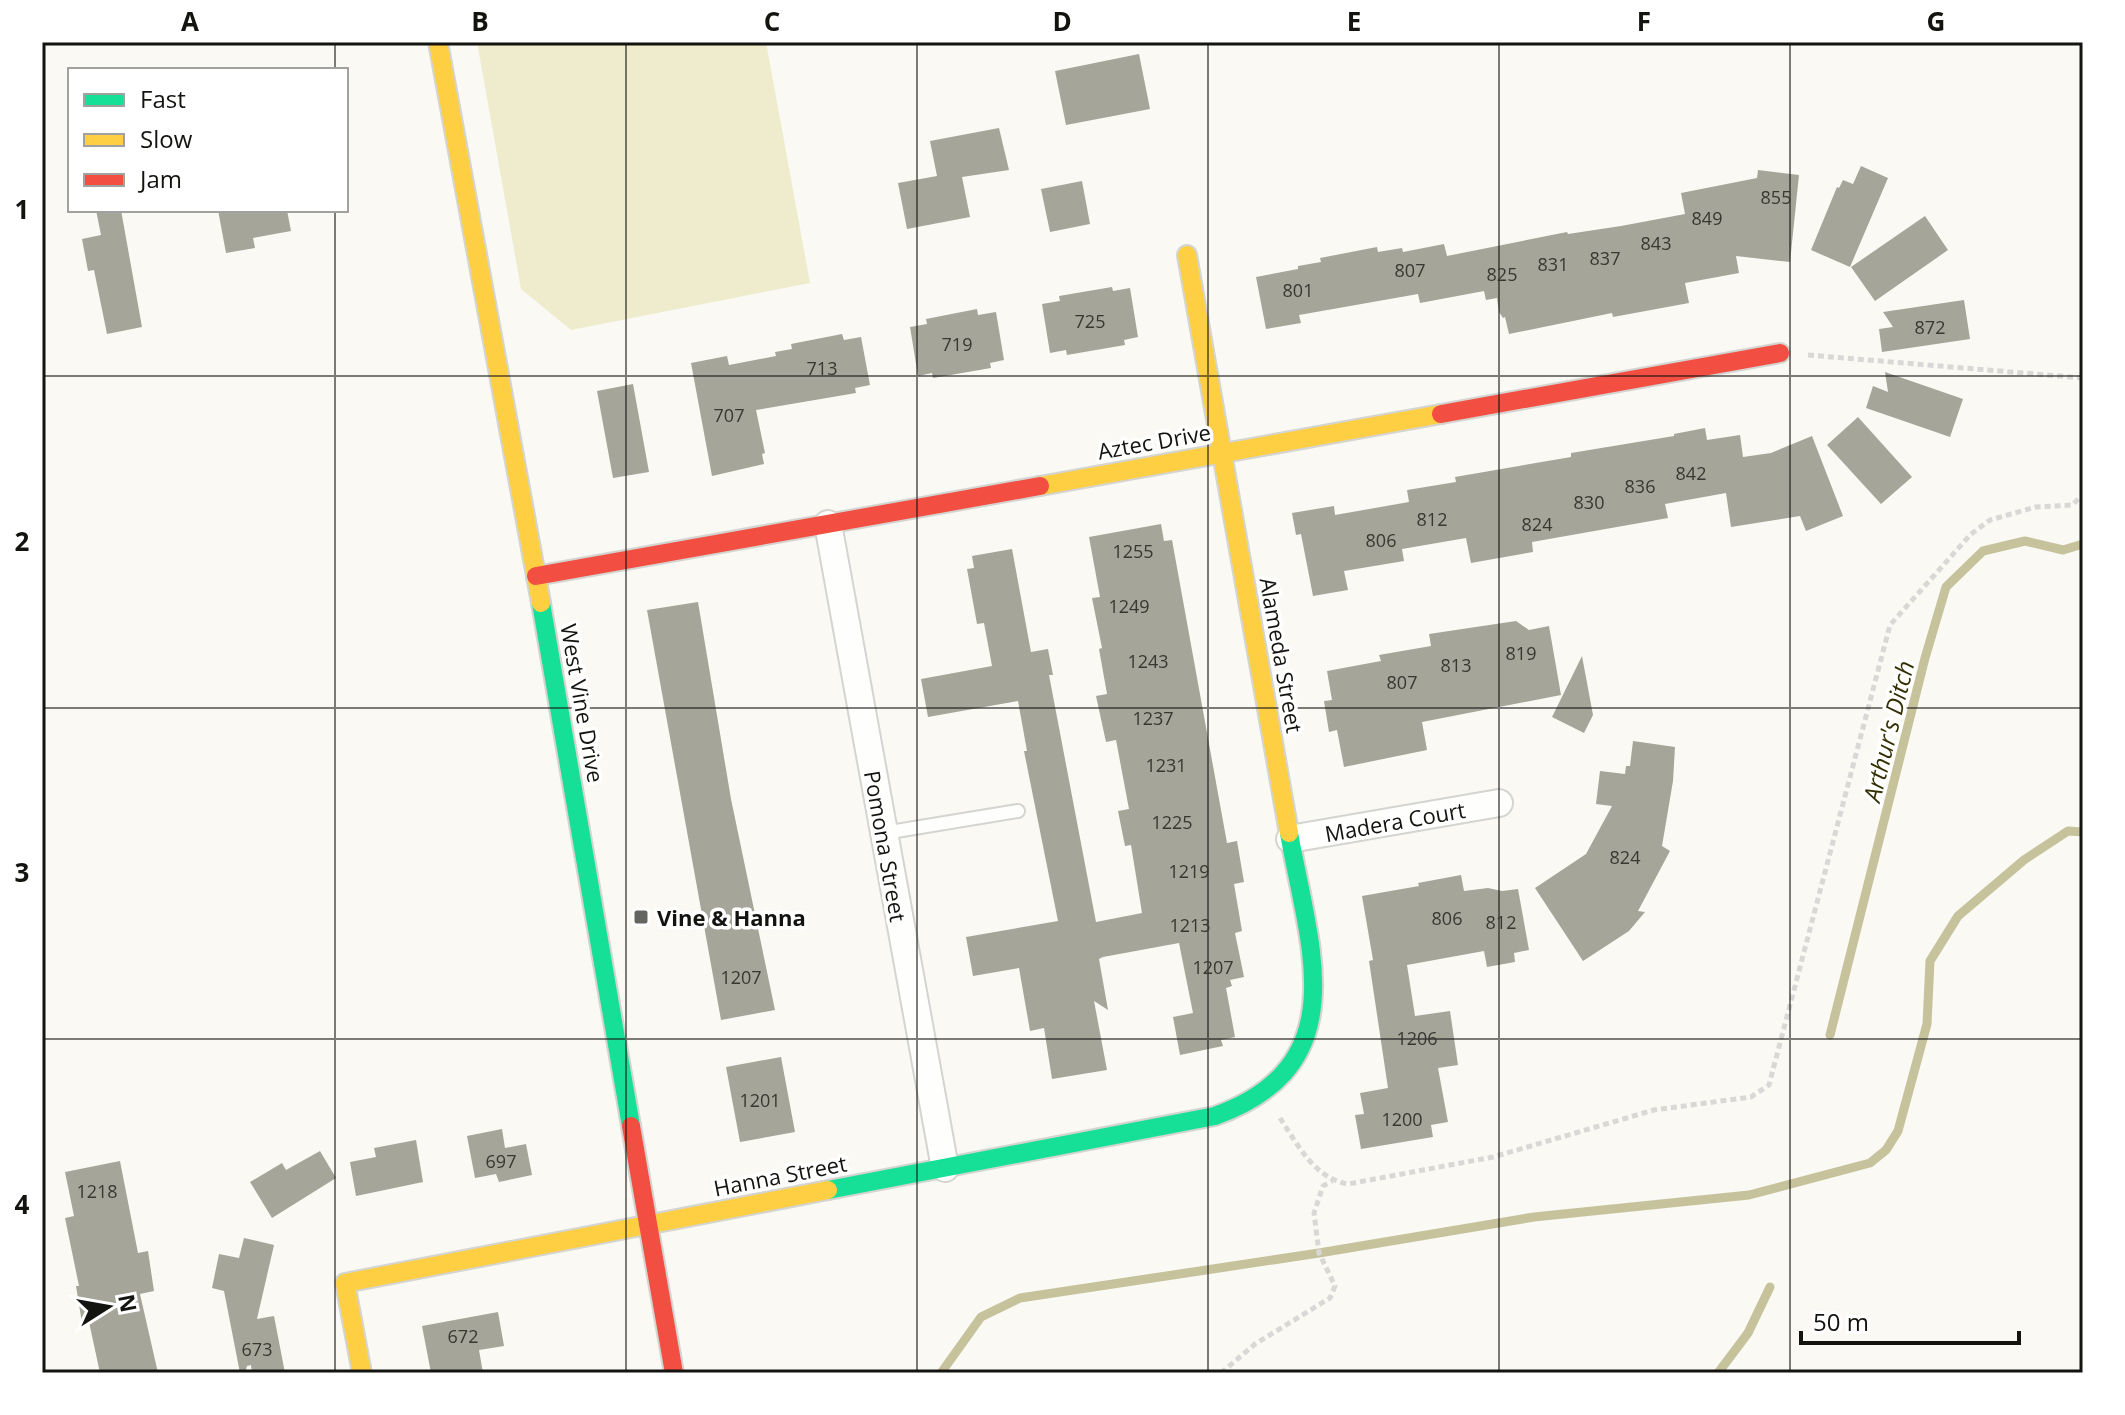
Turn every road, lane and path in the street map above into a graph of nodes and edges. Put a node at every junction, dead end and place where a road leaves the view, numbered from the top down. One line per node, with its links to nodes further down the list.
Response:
1 (438, 42): 8 (street, West Vine Drive)
2 (1187, 255): 5 (street, Alameda Street)
3 (1780, 353): 4 (path); 5 (street, Aztec Drive)
4 (2083, 378)
5 (1222, 453): 7 (street, Aztec Drive); 12 (street, Alameda Street)
6 (2083, 495): 16 (path)
7 (828, 524): 8 (street, Aztec Drive); 11 (street, Pomona Street)
8 (536, 576): 17 (street, West Vine Drive)
9 (1499, 803): 12 (street, Madera Court)
10 (1018, 811): 11 (lane)
11 (884, 833): 15 (street, Pomona Street)
12 (1290, 839): 13 (street, Alameda Street)
13 (1295, 1061): 14 (street, Hanna Street)
14 (1264, 1094): 15 (street, Hanna Street); 16 (path)
15 (945, 1168): 17 (street, Hanna Street)
16 (1332, 1181): 20 (path)
17 (650, 1224): 18 (street, Hanna Street); 19 (street, West Vine Drive)
18 (362, 1373)
19 (674, 1373)
20 (1221, 1373)

